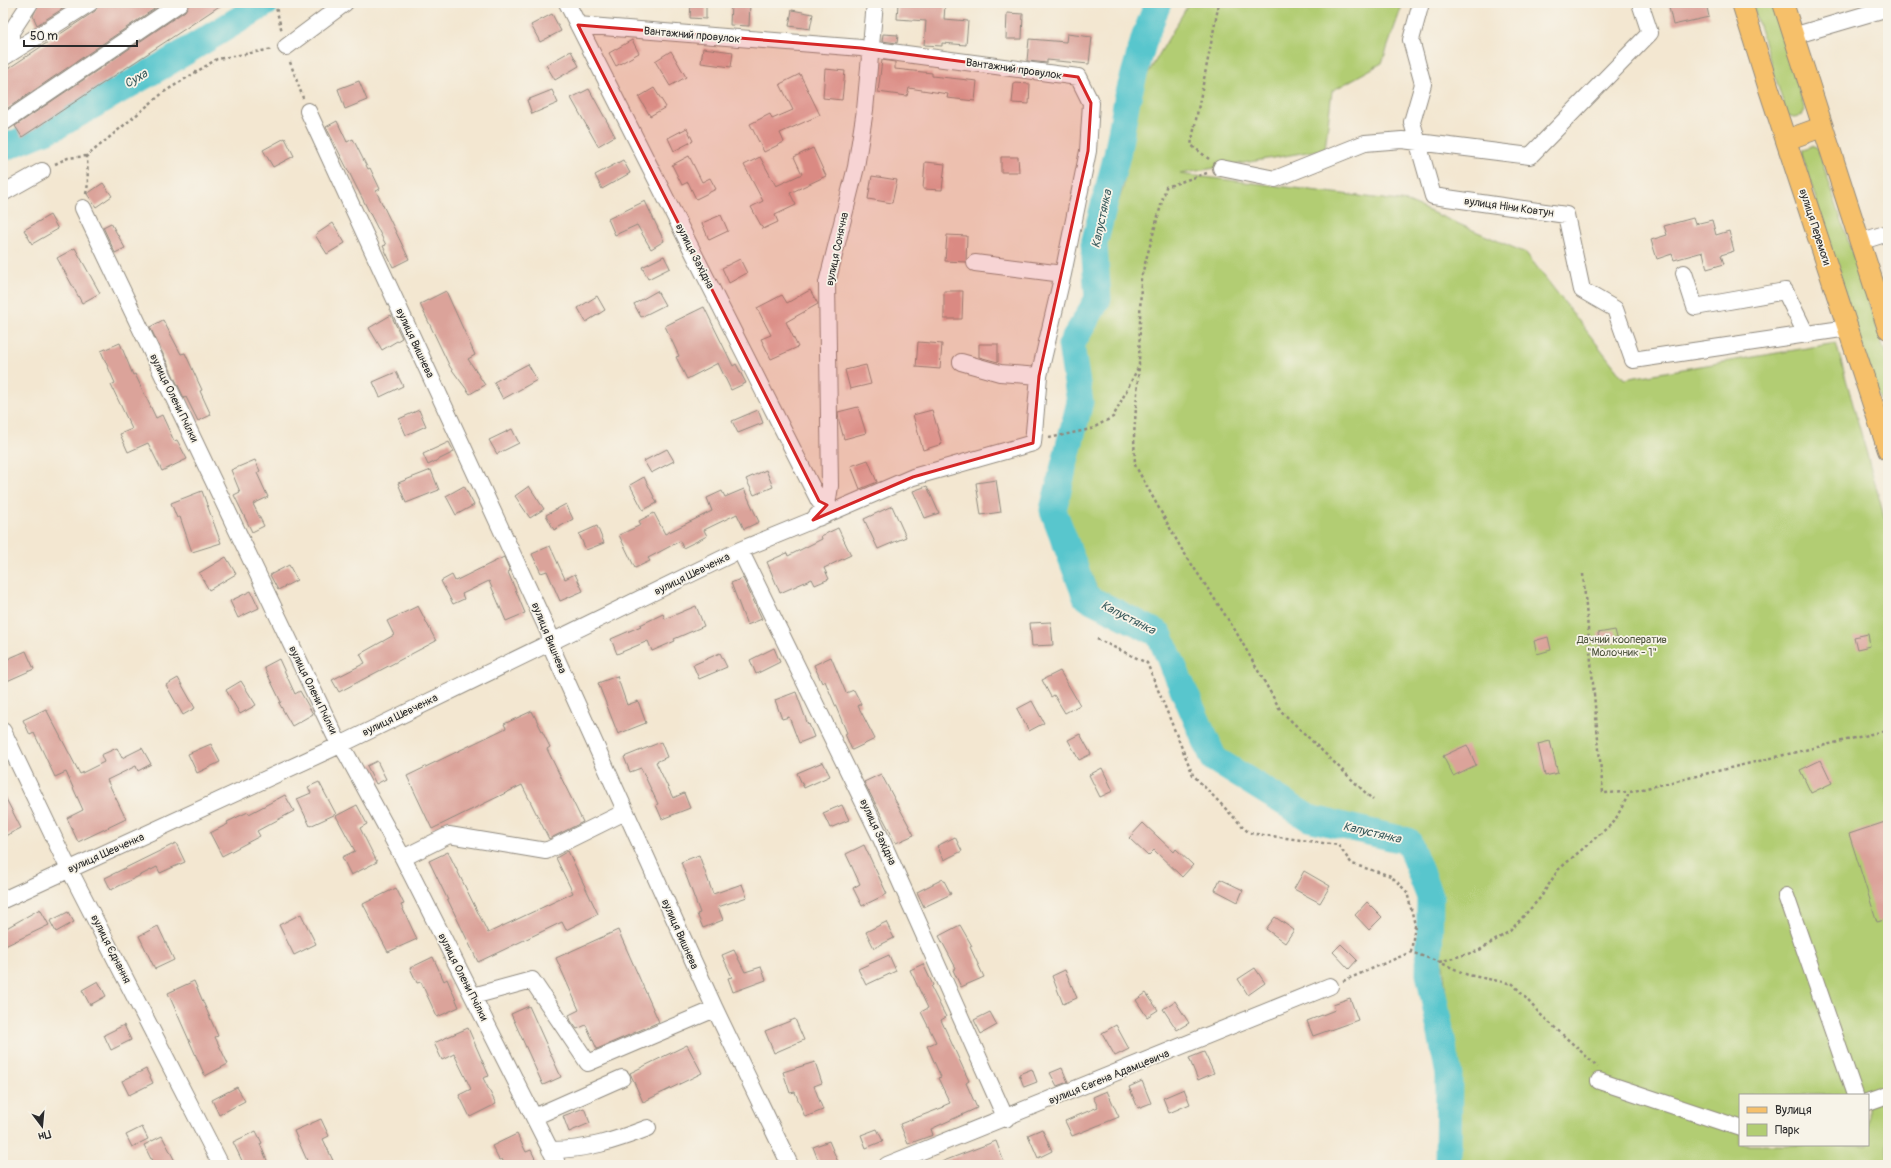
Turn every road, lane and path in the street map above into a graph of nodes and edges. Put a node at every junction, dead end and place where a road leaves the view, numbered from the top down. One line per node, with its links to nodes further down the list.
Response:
1 (30, 3): 18 (street)
2 (90, 3): 18 (street)
3 (180, 3): 21 (street)
4 (345, 3): 16 (street)
5 (567, 3): 14 (street, вулиця Західна)
6 (875, 3): 17 (street, вулиця Сонячна)
7 (1219, 3): 26 (path)
8 (1421, 3): 24 (street, вулиця Ніни Ковтун)
9 (1640, 3): 24 (street)
10 (1783, 3): 15 (main road)
11 (1740, 5): 23 (main road, вулиця Перемоги)
12 (1888, 8): 13 (street)
13 (1865, 9): 15 (street)
14 (578, 25): 17 (street, Вантажний провулок); 43 (street, вулиця Західна)
15 (1793, 36): 22 (main road)
16 (286, 47): 25 (path)
17 (870, 51): 34 (street, Вантажний провулок); 43 (street, вулиця Сонячна)
18 (7, 56)
19 (294, 77): 20 (path)
20 (308, 111): 48 (street, вулиця Вишнева)
21 (3, 123)
22 (1822, 127): 23 (main road); 31 (main road)
23 (1786, 140): 35 (main road, вулиця Перемоги)
24 (1417, 142): 26 (street); 37 (street, вулиця Ніни Ковтун)
25 (87, 156): 27 (path); 29 (path)
26 (1221, 168): 39 (path)
27 (42, 171): 28 (street)
28 (3, 193)
29 (83, 208): 51 (street, вулиця Олени Пчілки)
30 (1888, 234): 31 (street)
31 (1859, 242): 36 (main road)
32 (975, 263): 34 (street)
33 (1684, 273): 37 (street)
34 (1063, 274): 40 (street, Вантажний провулок)
35 (1848, 328): 37 (street, вулиця Ніни Ковтун); 42 (main road, вулиця Перемоги)
36 (1888, 329)
37 (1806, 334)
38 (961, 362): 40 (street)
39 (1139, 365): 41 (path); 53 (path)
40 (1039, 376): 44 (street, Вантажний провулок)
41 (1063, 434)
42 (1888, 450)
43 (827, 505): 44 (street)
44 (813, 520): 45 (street, вулиця Шевченка)
45 (740, 550): 48 (street, вулиця Шевченка); 70 (street, вулиця Західна)
46 (1583, 574): 52 (path)
47 (1097, 639): 59 (path)
48 (551, 643): 51 (street, вулиця Шевченка); 54 (street, вулиця Вишнева)
49 (1888, 730): 52 (path)
50 (3, 731): 56 (street, вулиця Єднання)
51 (340, 746): 55 (street, вулиця Олени Пчілки); 56 (street, вулиця Шевченка)
52 (1630, 792): 60 (path)
53 (1373, 800)
54 (625, 812): 55 (street); 63 (street, вулиця Вишнева)
55 (403, 858): 62 (street, вулиця Олени Пчілки)
56 (70, 869): 58 (street, вулиця Шевченка); 74 (street, вулиця Єднання)
57 (1786, 896): 66 (street)
58 (3, 900)
59 (1411, 952): 60 (path); 61 (path)
60 (1439, 962): 65 (path)
61 (1330, 986): 70 (street, вулиця Євгена Адамцевича)
62 (473, 996): 63 (street); 69 (street, вулиця Олени Пчілки)
63 (715, 1009): 76 (street, вулиця Вишнева)
64 (622, 1078): 69 (street)
65 (1599, 1081): 72 (street)
66 (1855, 1094)
67 (1888, 1095): 68 (street)
68 (1869, 1102)
69 (534, 1117): 73 (street, вулиця Олени Пчілки)
70 (1006, 1119): 77 (street, вулиця Євгена Адамцевича)
71 (648, 1128): 73 (street)
72 (1739, 1128)
73 (550, 1150): 75 (street, вулиця Олени Пчілки)
74 (221, 1165)
75 (558, 1165)
76 (790, 1165)
77 (887, 1165)

